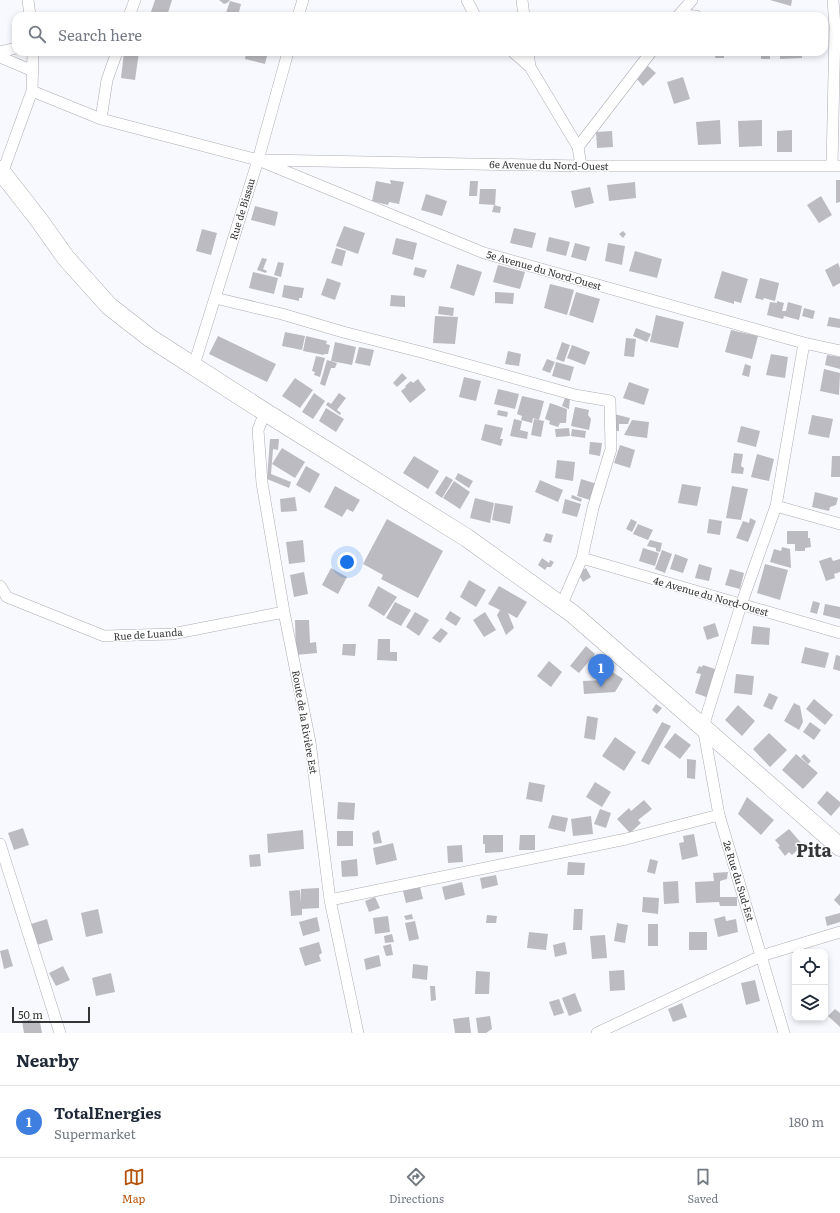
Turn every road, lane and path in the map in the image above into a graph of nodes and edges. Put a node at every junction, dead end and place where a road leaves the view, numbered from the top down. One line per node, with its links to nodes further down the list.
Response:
1 (28, 0): 8 (street)
2 (135, 0): 9 (street)
3 (303, 0): 10 (street)
4 (467, 0): 11 (street)
5 (522, 0): 12 (street)
6 (692, 0): 13 (street)
7 (833, 0): 14 (street)
8 (30, 12)
9 (130, 12)
10 (299, 12)
11 (473, 12)
12 (524, 12)
13 (682, 12)
14 (833, 26): 31 (street)
15 (12, 49): 16 (street)
16 (0, 52)
17 (33, 56): 25 (street)
18 (116, 56): 27 (street)
19 (287, 56): 29 (street, Rue de Bissau)
20 (518, 56): 24 (street)
21 (529, 56): 24 (street)
22 (648, 56): 28 (street)
23 (0, 57): 25 (street)
24 (530, 67): 28 (street)
25 (33, 71): 26 (street)
26 (32, 91): 27 (street); 32 (street)
27 (101, 119): 29 (street)
28 (578, 147): 30 (street)
29 (258, 160): 30 (street, 6e Avenue du Nord-Ouest); 33 (street, Rue de Bissau); 34 (street, 5e Avenue du Nord-Ouest)
30 (581, 166): 31 (street, 6e Avenue du Nord-Ouest)
31 (836, 166)
32 (1, 172): 36 (highway)
33 (214, 298): 36 (street, Rue de Bissau); 40 (street)
34 (804, 342): 35 (street, 5e Avenue du Nord-Ouest); 38 (street)
35 (840, 351)
36 (194, 365): 37 (highway)
37 (264, 412): 44 (highway); 45 (street, Route de la Rivière Est)
38 (776, 506): 39 (street); 43 (street)
39 (840, 524)
40 (582, 558): 43 (street, 4e Avenue du Nord-Ouest); 44 (street)
41 (0, 586): 42 (street, Rue de Luanda)
42 (3, 601): 45 (street, Rue de Luanda)
43 (741, 604): 46 (street, 4e Avenue du Nord-Ouest); 47 (street)
44 (561, 606): 47 (highway)
45 (284, 612): 51 (street, Route de la Rivière Est)
46 (840, 633)
47 (703, 727): 48 (street, 2e Rue du Sud-Est); 50 (highway)
48 (719, 815): 51 (street); 53 (street, 2e Rue du Sud-Est)
49 (0, 844): 55 (street)
50 (840, 846)
51 (330, 900): 56 (street, Route de la Rivière Est)
52 (840, 932): 53 (street)
53 (761, 956): 54 (street); 57 (street, 2e Rue du Sud-Est)
54 (602, 1032)
55 (60, 1033)
56 (358, 1033)
57 (784, 1033)

